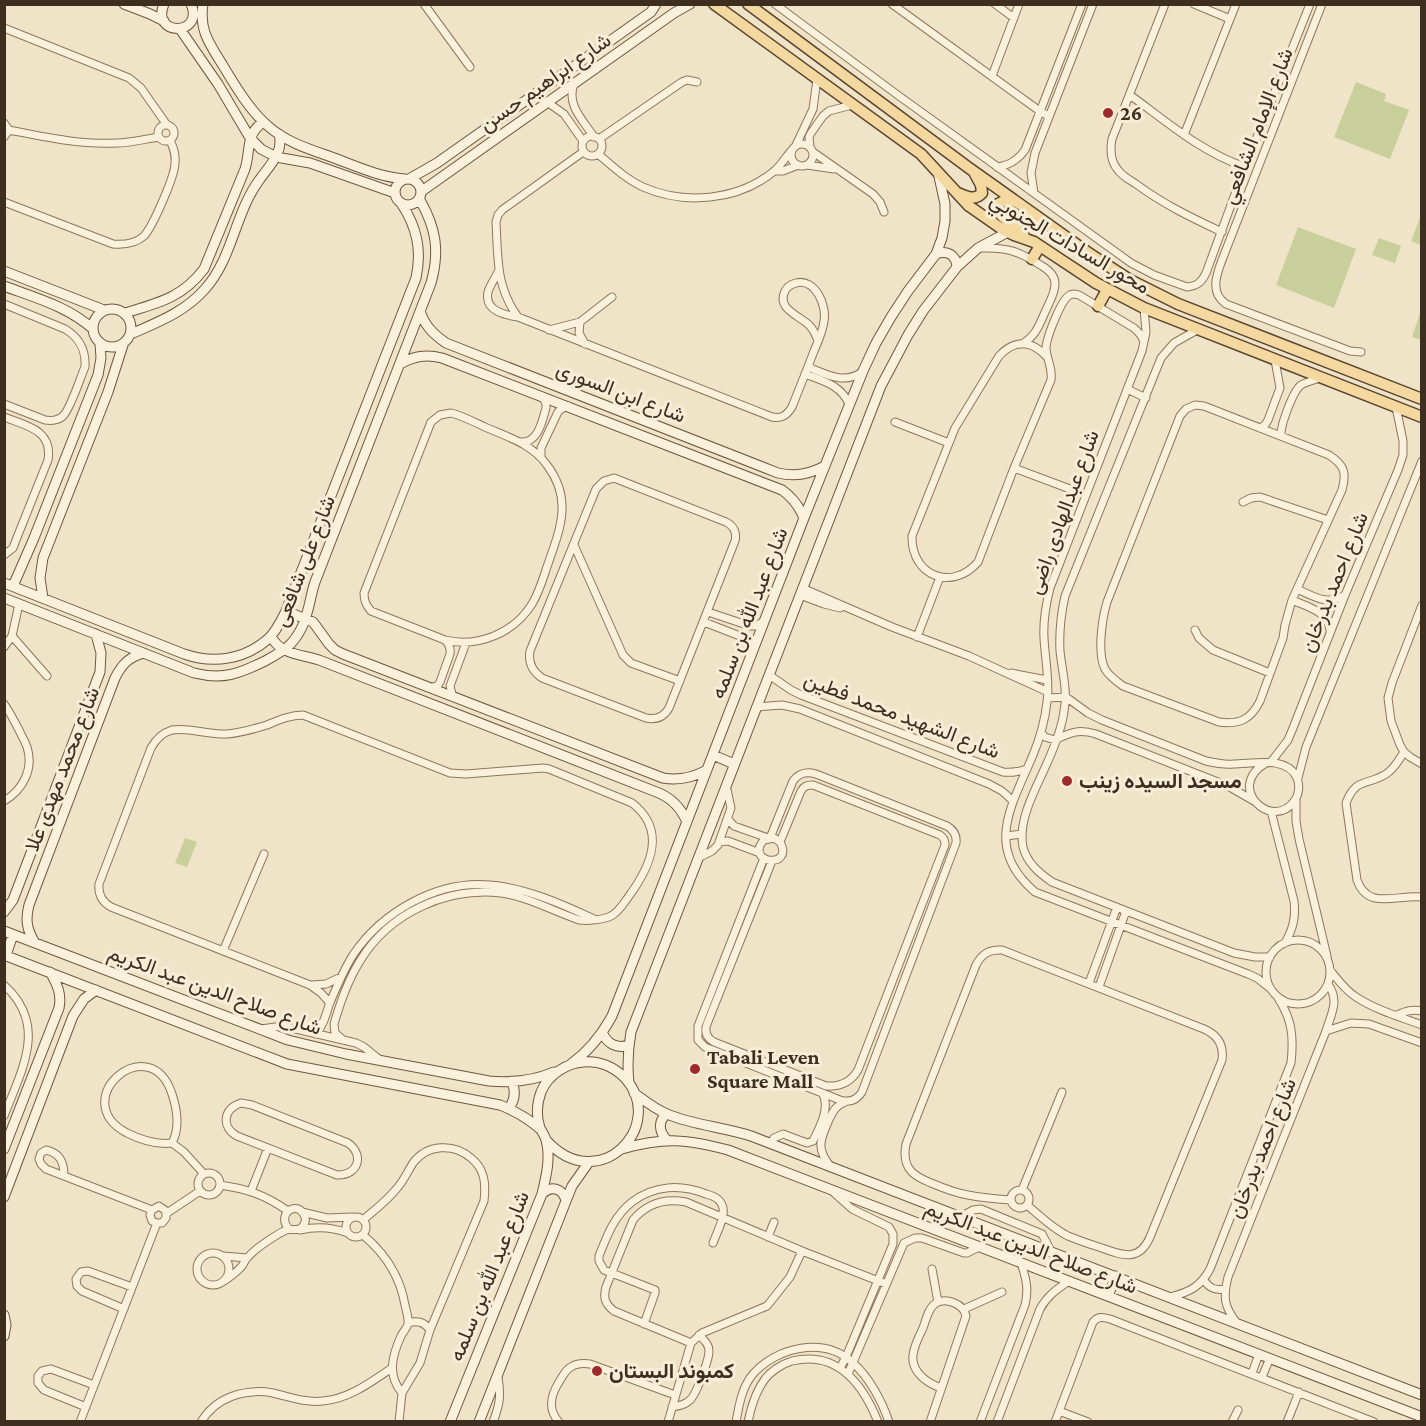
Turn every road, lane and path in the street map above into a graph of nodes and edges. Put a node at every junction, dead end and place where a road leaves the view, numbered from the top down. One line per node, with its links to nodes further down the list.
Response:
1 (124, 4): 22 (street)
2 (164, 4): 22 (street)
3 (424, 4): 27 (street)
4 (656, 4): 32 (street, شارع ابراهيم حسن)
5 (690, 4): 31 (street, شارع ابراهيم حسن)
6 (714, 4): 29 (main road, محور السادات الجنوبي)
7 (748, 4): 57 (main road, محور السادات الجنوبي)
8 (775, 4): 55 (street)
9 (892, 4): 28 (street)
10 (994, 4): 20 (street)
11 (1019, 4): 20 (street)
12 (1082, 4): 36 (street)
13 (1093, 4): 37 (street)
14 (1165, 4): 33 (street)
15 (1194, 4): 21 (street)
16 (1236, 4): 21 (street)
17 (1310, 4): 25 (street, شارع الإمام الشافعي)
18 (1322, 4): 26 (street, شارع الإمام الشافعي)
19 (197, 9): 24 (street); 38 (street)
20 (1014, 18): 28 (street)
21 (1230, 19): 42 (street)
22 (164, 21): 24 (street)
23 (4, 28): 39 (street)
24 (180, 29): 44 (street)
25 (1299, 30): 26 (street); 56 (street, شارع الإمام الشافعي)
26 (1311, 35): 78 (street, شارع الإمام الشافعي)
27 (470, 67)
28 (992, 76): 36 (street)
29 (818, 79): 35 (main road, محور السادات الجنوبي); 48 (street)
30 (698, 82): 45 (street)
31 (574, 84): 34 (street, شارع ابراهيم حسن); 45 (street)
32 (539, 92): 34 (street); 61 (street, شارع ابراهيم حسن)
33 (1130, 95): 42 (street); 70 (street)
34 (547, 102): 47 (street); 65 (street, شارع ابراهيم حسن)
35 (852, 105): 49 (street); 60 (main road, محور السادات الجنوبي)
36 (1041, 112): 37 (street); 55 (street)
37 (1049, 116): 64 (street)
38 (263, 122): 41 (street); 44 (street)
39 (167, 125): 43 (street); 46 (street)
40 (6, 130): 43 (street)
41 (279, 134): 53 (street); 61 (street)
42 (1184, 135): 56 (street)
43 (159, 137): 46 (street)
44 (250, 138): 53 (street); 92 (street)
45 (597, 138): 47 (street); 52 (street)
46 (170, 140): 66 (street)
47 (583, 141): 51 (street)
48 (796, 145): 49 (street); 50 (street)
49 (811, 149): 54 (street); 58 (street)
50 (791, 151): 54 (street); 59 (street)
51 (583, 152): 52 (street); 80 (street)
52 (598, 154): 59 (street)
53 (276, 157): 62 (street); 98 (street)
54 (802, 165): 58 (street); 59 (street)
55 (998, 167): 64 (street)
56 (1245, 167): 70 (street, شارع الإمام الشافعي)
57 (969, 168): 63 (main road); 67 (main road, محور السادات الجنوبي)
58 (837, 169): 69 (street)
59 (776, 171)
60 (938, 172): 63 (main road, محور السادات الجنوبي); 75 (street, شارع عبد الله بن سلمه)
61 (407, 179): 62 (street); 65 (street)
62 (395, 193): 68 (street)
63 (958, 193): 71 (main road, محور السادات الجنوبي)
64 (1034, 193): 76 (street, شارع الإمام الشافعي)
65 (421, 196): 68 (street); 91 (street, شارع على شافعى)
66 (4, 202)
67 (1017, 202): 72 (main road); 119 (main road, محور السادات الجنوبي)
68 (400, 203): 158 (street, شارع على شافعى)
69 (884, 212)
70 (1222, 231): 76 (street, شارع الإمام الشافعي)
71 (1008, 232): 72 (main road, محور السادات الجنوبي); 74 (street, شارع عبد الله بن سلمه)
72 (1026, 238): 73 (main road, محور السادات الجنوبي)
73 (1040, 246): 77 (main road); 83 (main road, محور السادات الجنوبي)
74 (978, 248): 77 (street); 79 (street, شارع عبد الله بن سلمه)
75 (936, 254): 79 (street); 110 (street, شارع عبد الله بن سلمه)
76 (1213, 256): 78 (street)
77 (1032, 259): 84 (street)
78 (1222, 260): 105 (street, شارع الإمام الشافعي)
79 (957, 267): 151 (street, شارع عبد الله بن سلمه)
80 (499, 270): 93 (street); 93 (street)
81 (4, 271): 90 (street)
82 (4, 286): 95 (street)
83 (1107, 290): 88 (main road); 89 (main road, محور السادات الجنوبي)
84 (1053, 293): 86 (street); 103 (street)
85 (612, 297): 94 (street)
86 (1065, 299): 88 (street); 106 (street)
87 (4, 304): 120 (street)
88 (1098, 306): 100 (street)
89 (1144, 309): 97 (main road, محور السادات الجنوبي); 100 (street, شارع عبدالهادى راضى)
90 (104, 310): 92 (street); 95 (street)
91 (420, 311): 108 (street, شارع على شافعى); 111 (street, شارع ابن السورى)
92 (125, 313): 98 (street)
93 (519, 317): 96 (street)
94 (580, 322): 96 (street); 102 (street)
95 (93, 328): 101 (street)
96 (549, 330): 102 (street)
97 (1197, 330): 107 (main road, محور السادات الجنوبي); 118 (street, شارع عبدالهادى راضى)
98 (131, 334): 104 (street)
99 (818, 341): 99 (street); 109 (street)
100 (1144, 341): 114 (street, شارع عبدالهادى راضى)
101 (100, 343): 104 (street); 143 (street, شارع على شافعى)
102 (585, 344): 109 (street)
103 (1022, 344): 106 (street); 133 (street)
104 (123, 345): 154 (street)
105 (1361, 352)
106 (1047, 357): 138 (street)
107 (1275, 360): 112 (main road, محور السادات الجنوبي); 113 (street)
108 (400, 364): 115 (street, شارع ابن السورى); 161 (street, شارع على شافعى)
109 (807, 371): 110 (street); 121 (street)
110 (862, 371): 121 (street, شارع عبد الله بن سلمه)
111 (533, 377): 115 (street); 130 (street, شارع ابن السورى)
112 (1320, 378): 116 (street); 123 (main road, محور السادات الجنوبي)
113 (1280, 385): 116 (street); 126 (street)
114 (1126, 389): 118 (street); 183 (street, شارع عبدالهادى راضى)
115 (527, 390): 117 (street, شارع ابن السورى)
116 (1296, 391): 128 (street)
117 (543, 397): 122 (street, شارع ابن السورى); 132 (street)
118 (1146, 398): 187 (street, شارع عبدالهادى راضى)
119 (1422, 399)
120 (4, 404)
121 (849, 404): 137 (street, شارع عبد الله بن سلمه)
122 (568, 406): 134 (street, شارع ابن السورى); 135 (street)
123 (1396, 407): 125 (main road, محور السادات الجنوبي); 152 (street, شارع احمد بدرخان)
124 (4, 417): 140 (street)
125 (1422, 417)
126 (1268, 420): 128 (street); 129 (street)
127 (895, 422): 133 (street)
128 (1282, 426): 131 (street)
129 (1260, 428): 131 (street); 180 (street)
130 (677, 433): 134 (street); 137 (street, شارع ابن السورى)
131 (1281, 436): 145 (street)
132 (521, 442): 135 (street); 171 (street)
133 (948, 443): 148 (street)
134 (672, 447): 144 (street, شارع ابن السورى)
135 (541, 457): 172 (street)
136 (1422, 461): 201 (street, شارع احمد بدرخان)
137 (825, 466): 144 (street, شارع عبد الله بن سلمه)
138 (1014, 468): 139 (street); 148 (street)
139 (1070, 489)
140 (34, 495): 142 (street); 143 (street)
141 (1243, 502): 145 (street)
142 (30, 505): 143 (street); 147 (street)
143 (46, 505): 149 (street, شارع على شافعى)
144 (804, 519): 162 (street, شارع عبد الله بن سلمه)
145 (1328, 520): 150 (street)
146 (574, 544): 160 (street); 184 (street); 184 (street)
147 (4, 555)
148 (940, 577): 170 (street)
149 (9, 585): 154 (street, شارع على شافعى)
150 (1297, 589): 152 (street); 155 (street)
151 (801, 592): 170 (street); 181 (street, شارع عبد الله بن سلمه)
152 (1346, 595): 166 (street, شارع احمد بدرخان)
153 (4, 598): 156 (street, شارع على شافعى)
154 (43, 598): 159 (street, شارع على شافعى)
155 (1292, 600): 166 (street); 180 (street)
156 (19, 604): 164 (street, شارع على شافعى); 168 (street)
157 (1422, 604): 194 (street)
158 (286, 611): 161 (street); 169 (street, شارع على شافعى)
159 (77, 612): 164 (street); 169 (street, شارع على شافعى)
160 (708, 612): 162 (street); 163 (street)
161 (306, 619): 174 (street, شارع على شافعى); 185 (street)
162 (766, 619): 175 (street, شارع عبد الله بن سلمه)
163 (704, 622): 175 (street); 184 (street)
164 (72, 625): 167 (street, شارع على شافعى)
165 (1195, 630): 180 (street)
166 (1331, 632): 196 (street, شارع احمد بدرخان)
167 (96, 634): 176 (street, شارع على شافعى); 227 (street, شارع محمد مهدى علا)
168 (12, 636): 173 (street); 182 (street)
169 (271, 636): 174 (street)
170 (917, 637): 179 (street)
171 (445, 640): 172 (street); 177 (street)
172 (466, 643): 178 (street)
173 (4, 647)
174 (285, 651): 176 (street, شارع على شافعى); 213 (street)
175 (753, 651): 195 (street, شارع عبد الله بن سلمه)
176 (144, 653): 231 (street, شارع محمد مهدى علا)
177 (448, 658): 178 (street); 185 (street)
178 (458, 662): 188 (street)
179 (1006, 672): 183 (street); 186 (street)
180 (1270, 674)
181 (769, 675): 190 (street, شارع عبد الله بن سلمه); 199 (street, شارع الشهيد محمد فطين)
182 (47, 676)
183 (1047, 680): 186 (street, شارع عبدالهادى راضى)
184 (680, 681)
185 (431, 688): 188 (street)
186 (1048, 695): 187 (street); 192 (street, شارع عبدالهادى راضى)
187 (1066, 697): 193 (street, شارع عبدالهادى راضى); 196 (street)
188 (455, 698): 200 (street)
189 (4, 704): 191 (street)
190 (756, 707): 197 (street, شارع عبد الله بن سلمه); 206 (street, شارع الشهيد محمد فطين)
191 (8, 714): 205 (street)
192 (1041, 733): 193 (street); 199 (street, شارع عبدالهادى راضى)
193 (1055, 740): 207 (street); 214 (street, شارع عبدالهادى راضى)
194 (1404, 752): 198 (street); 224 (street)
195 (713, 755): 197 (street); 200 (street, شارع عبد الله بن سلمه)
196 (1269, 763): 201 (street); 207 (street)
197 (734, 764): 202 (street, شارع عبد الله بن سلمه)
198 (1422, 764)
199 (1027, 769): 206 (street, شارع عبدالهادى راضى)
200 (707, 771): 213 (street, شارع عبد الله بن سلمه)
201 (1298, 778): 204 (street)
202 (726, 785): 212 (street); 221 (street, شارع عبد الله بن سلمه)
203 (871, 796): 208 (street); 209 (street); 216 (street)
204 (1296, 798): 210 (street); 236 (street)
205 (4, 801)
206 (1014, 801): 215 (street, شارع عبدالهادى راضى)
207 (1254, 801): 210 (street)
208 (890, 803): 211 (street); 246 (street)
209 (867, 806): 211 (street); 218 (street)
210 (1271, 811): 232 (street)
211 (886, 814): 241 (street)
212 (728, 819): 216 (street); 217 (street)
213 (687, 822): 263 (street, شارع عبد الله بن سلمه)
214 (1022, 834): 215 (street); 225 (street)
215 (1006, 836): 228 (street, شارع عبدالهادى راضى)
216 (769, 838): 218 (street); 220 (street)
217 (719, 842): 220 (street); 221 (street)
218 (780, 842): 222 (street)
219 (264, 854): 233 (street)
220 (762, 856): 222 (street); 240 (street)
221 (698, 858): 267 (street, شارع عبد الله بن سلمه)
222 (772, 861): 240 (street)
223 (502, 890): 233 (street); 239 (street); 251 (street)
224 (1422, 897)
225 (1117, 907): 226 (street); 228 (street)
226 (1126, 911): 229 (street); 235 (street)
227 (4, 912)
228 (1112, 922): 229 (street, شارع عبدالهادى راضى); 242 (street)
229 (1121, 926): 248 (street); 249 (street, شارع عبدالهادى راضى)
230 (9, 933): 231 (street, شارع صلاح الدين عبد الكريم); 234 (street)
231 (35, 943): 261 (street, شارع صلاح الدين عبد الكريم)
232 (1285, 943): 235 (street); 236 (street)
233 (223, 951): 245 (street)
234 (5, 955): 238 (street, شارع صلاح الدين عبد الكريم)
235 (1270, 957): 249 (street)
236 (1328, 961): 237 (street)
237 (1330, 970): 243 (street); 257 (street)
238 (50, 972): 250 (street, شارع صلاح الدين عبد الكريم); 253 (street)
239 (341, 977): 245 (street); 247 (street)
240 (720, 982): 273 (street); 276 (street)
241 (892, 982): 246 (street); 273 (street)
242 (1089, 983): 248 (street); 304 (street)
243 (1328, 984): 252 (street); 262 (street, شارع احمد بدرخان)
244 (4, 985): 279 (street)
245 (310, 985): 254 (street)
246 (902, 986): 277 (street)
247 (337, 987): 251 (street); 254 (street)
248 (1099, 987): 305 (street)
249 (1271, 989): 252 (street)
250 (96, 990): 255 (street); 278 (street, شارع صلاح الدين عبد الكريم)
251 (346, 990): 259 (street)
252 (1277, 996): 334 (street, شارع احمد بدرخان)
253 (60, 1003): 255 (street); 280 (street)
254 (330, 1003): 258 (street)
255 (78, 1007): 302 (street)
256 (1422, 1011): 257 (street)
257 (1397, 1015): 260 (street)
258 (325, 1016): 259 (street); 264 (street)
259 (335, 1019): 265 (street)
260 (1422, 1025)
261 (261, 1029): 264 (street); 268 (street, شارع صلاح الدين عبد الكريم)
262 (1326, 1031): 266 (street); 339 (street, شارع احمد بدرخان)
263 (602, 1032): 267 (street); 269 (street, شارع عبد الله بن سلمه)
264 (316, 1034): 265 (street)
265 (343, 1040): 268 (street)
266 (1422, 1043)
267 (629, 1045): 272 (street, شارع عبد الله بن سلمه)
268 (380, 1060): 271 (street, شارع صلاح الدين عبد الكريم)
269 (571, 1064): 270 (street); 272 (street)
270 (559, 1070): 271 (street, شارع صلاح الدين عبد الكريم); 282 (street)
271 (512, 1082): 278 (street)
272 (629, 1083): 275 (street)
273 (826, 1086): 276 (street)
274 (1062, 1092): 298 (street)
275 (634, 1093): 281 (street, شارع صلاح الدين عبد الكريم); 291 (street)
276 (823, 1094): 277 (street); 285 (street)
277 (845, 1102): 288 (street)
278 (509, 1108): 282 (street, شارع صلاح الدين عبد الكريم)
279 (6, 1113): 280 (street)
280 (18, 1114): 290 (street)
281 (666, 1114): 284 (street); 287 (street, شارع صلاح الدين عبد الكريم)
282 (540, 1129): 283 (street)
283 (546, 1140): 292 (street); 301 (street, شارع عبد الله بن سلمه)
284 (667, 1140): 291 (street, شارع صلاح الدين عبد الكريم); 297 (street, شارع صلاح الدين عبد الكريم)
285 (812, 1142): 287 (street); 288 (street)
286 (172, 1143): 286 (street); 294 (street)
287 (770, 1144): 293 (street, شارع صلاح الدين عبد الكريم)
288 (821, 1146): 293 (street)
289 (268, 1148): 289 (street); 300 (street)
290 (4, 1149)
291 (622, 1149): 292 (street)
292 (589, 1162): 303 (street, شارع عبد الله بن سلمه)
293 (832, 1168): 310 (street, شارع صلاح الدين عبد الكريم)
294 (204, 1174): 296 (street); 299 (street)
295 (64, 1175): 306 (street)
296 (220, 1185): 299 (street); 300 (street)
297 (831, 1190): 324 (street, شارع صلاح الدين عبد الكريم); 333 (street)
298 (1022, 1190): 304 (street); 305 (street)
299 (200, 1191): 309 (street)
300 (250, 1191): 307 (street)
301 (542, 1194): 303 (street); 383 (street, شارع عبد الله بن سلمه)
302 (4, 1197)
303 (566, 1201): 364 (street, شارع عبد الله بن سلمه)
304 (1012, 1203): 305 (street); 314 (street)
305 (1025, 1207): 316 (street)
306 (152, 1210): 309 (street); 317 (street)
307 (288, 1211): 308 (street); 318 (street)
308 (302, 1212): 311 (street); 319 (street)
309 (167, 1213): 317 (street)
310 (962, 1216): 314 (street); 326 (street, شارع صلاح الدين عبد الكريم)
311 (352, 1217): 313 (street); 320 (street)
312 (722, 1217): 322 (street); 323 (street); 331 (street); 331 (street)
313 (364, 1219): 321 (street); 352 (street)
314 (1007, 1220): 316 (street)
315 (774, 1222): 322 (street)
316 (1017, 1223): 326 (street)
317 (157, 1224): 338 (street)
318 (289, 1229): 319 (street); 328 (street)
319 (297, 1230): 320 (street)
320 (348, 1233): 321 (street)
321 (363, 1235): 349 (street)
322 (768, 1237): 325 (street)
323 (713, 1243)
324 (979, 1247): 329 (street, شارع صلاح الدين عبد الكريم); 337 (street)
325 (802, 1251): 333 (street); 353 (street)
326 (1051, 1251): 332 (street, شارع صلاح الدين عبد الكريم)
327 (222, 1255): 328 (street); 335 (street); 335 (street)
328 (247, 1258): 335 (street)
329 (1022, 1263): 336 (street, شارع صلاح الدين عبد الكريم); 344 (street)
330 (932, 1269): 343 (street)
331 (612, 1273): 351 (street); 351 (street)
332 (1116, 1276): 341 (street); 342 (street, شارع صلاح الدين عبد الكريم)
333 (878, 1280): 337 (street); 357 (street)
334 (1204, 1280): 339 (street); 342 (street)
335 (224, 1281)
336 (1069, 1281): 341 (street, شارع صلاح الدين عبد الكريم); 347 (street)
337 (886, 1284): 360 (street)
338 (132, 1287): 345 (street); 345 (street)
339 (1225, 1289): 350 (street)
340 (1002, 1292): 346 (street)
341 (1108, 1296): 356 (street, شارع صلاح الدين عبد الكريم)
342 (1170, 1297): 350 (street, شارع صلاح الدين عبد الكريم)
343 (938, 1302): 346 (street); 369 (street)
344 (1023, 1308): 347 (street); 393 (street)
345 (124, 1309): 368 (street)
346 (964, 1309): 369 (street)
347 (1038, 1314): 394 (street)
348 (4, 1315): 354 (street)
349 (408, 1323): 352 (street); 361 (street)
350 (1237, 1323): 358 (street, شارع صلاح الدين عبد الكريم)
351 (644, 1324): 355 (street)
352 (429, 1330): 370 (street)
353 (699, 1335): 355 (street); 375 (street)
354 (4, 1336)
355 (691, 1344): 372 (street)
356 (1259, 1354): 359 (street, شارع صلاح الدين عبد الكريم); 363 (street)
357 (846, 1357): 360 (street); 362 (street); 388 (street)
358 (1326, 1357): 367 (street); 373 (street, شارع صلاح الدين عبد الكريم)
359 (1270, 1358): 366 (street); 367 (street, شارع صلاح الدين عبد الكريم)
360 (853, 1363): 365 (street); 391 (street)
361 (392, 1368): 370 (street); 381 (street)
362 (840, 1368): 365 (street); 389 (street)
363 (1252, 1373): 366 (street); 377 (street)
364 (497, 1374): 384 (street, شارع عبد الله بن سلمه); 385 (street)
365 (848, 1374): 390 (street)
366 (1262, 1377): 371 (street)
367 (1318, 1377): 379 (street, شارع صلاح الدين عبد الكريم)
368 (94, 1386): 374 (street); 374 (street)
369 (941, 1388): 392 (street)
370 (402, 1392): 382 (street)
371 (1299, 1392): 378 (street); 398 (street)
372 (675, 1395): 375 (street); 386 (street)
373 (1422, 1395)
374 (86, 1407): 380 (street)
375 (672, 1407): 387 (street)
376 (1238, 1410): 397 (street)
377 (1059, 1411): 395 (street); 396 (street)
378 (1351, 1412): 399 (street); 400 (street)
379 (1422, 1417)
380 (80, 1422)
381 (201, 1422)
382 (399, 1422)
383 (450, 1422)
384 (479, 1422)
385 (493, 1422)
386 (559, 1422)
387 (668, 1422)
388 (735, 1422)
389 (748, 1422)
390 (878, 1422)
391 (889, 1422)
392 (930, 1422)
393 (980, 1422)
394 (997, 1422)
395 (1055, 1422)
396 (1088, 1422)
397 (1232, 1422)
398 (1287, 1422)
399 (1347, 1422)
400 (1374, 1422)

